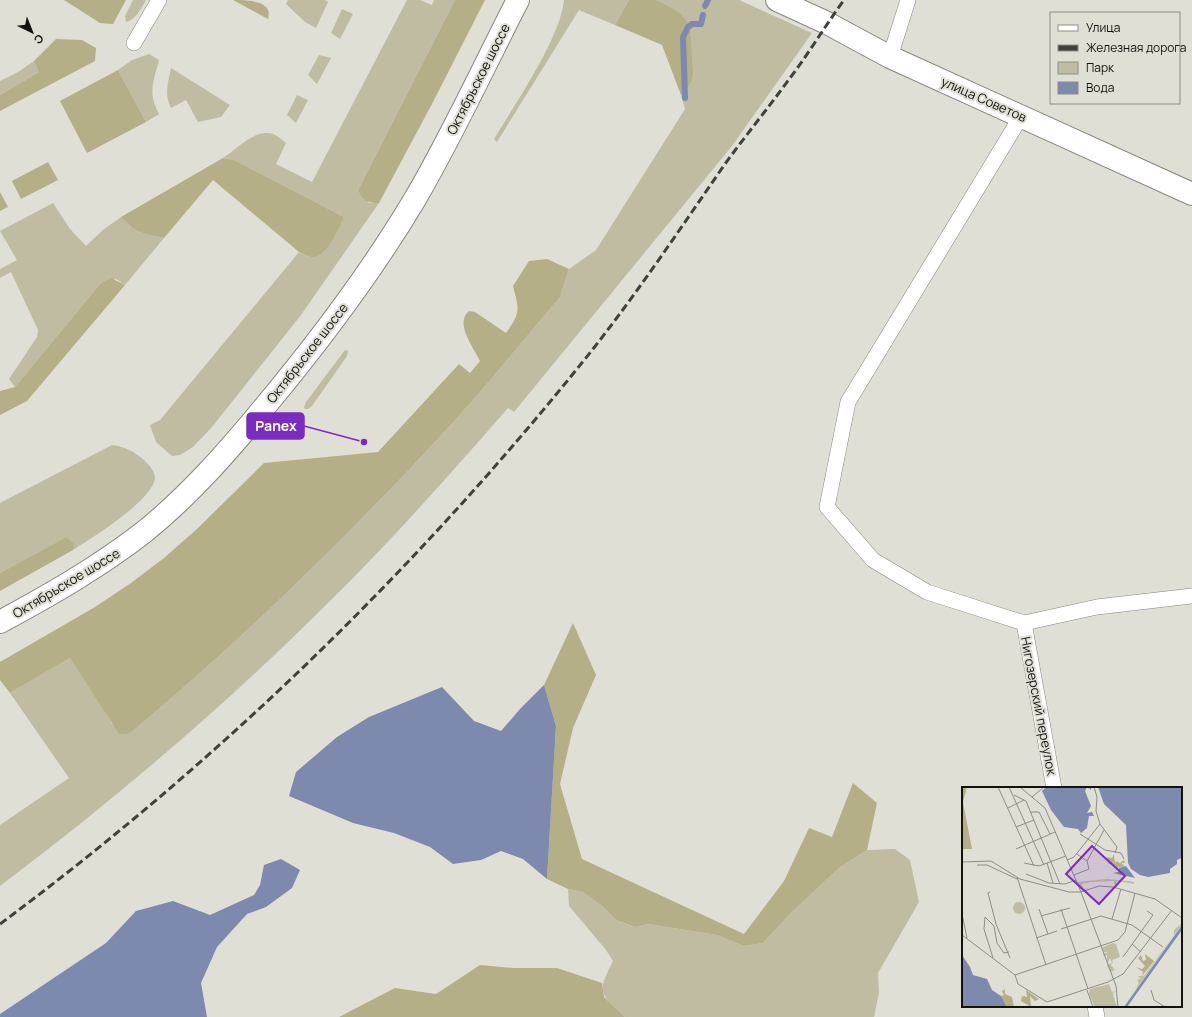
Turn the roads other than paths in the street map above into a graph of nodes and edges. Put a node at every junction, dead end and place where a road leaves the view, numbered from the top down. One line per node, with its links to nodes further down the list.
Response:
1 (159, 0): 5 (street)
2 (518, 0): 10 (street, Октябрьское шоссе)
3 (777, 0): 6 (street, улица Советов)
4 (908, 0): 6 (street)
5 (134, 43)
6 (890, 57): 7 (street, улица Советов)
7 (1022, 115): 8 (street, улица Советов); 11 (street, Нигозерский переулок)
8 (1192, 194)
9 (1192, 596): 11 (street, Нигозерский переулок)
10 (0, 622)
11 (1024, 623): 12 (street, Нигозерский переулок)
12 (1054, 787)
13 (1095, 1007): 14 (street)
14 (1097, 1017)

